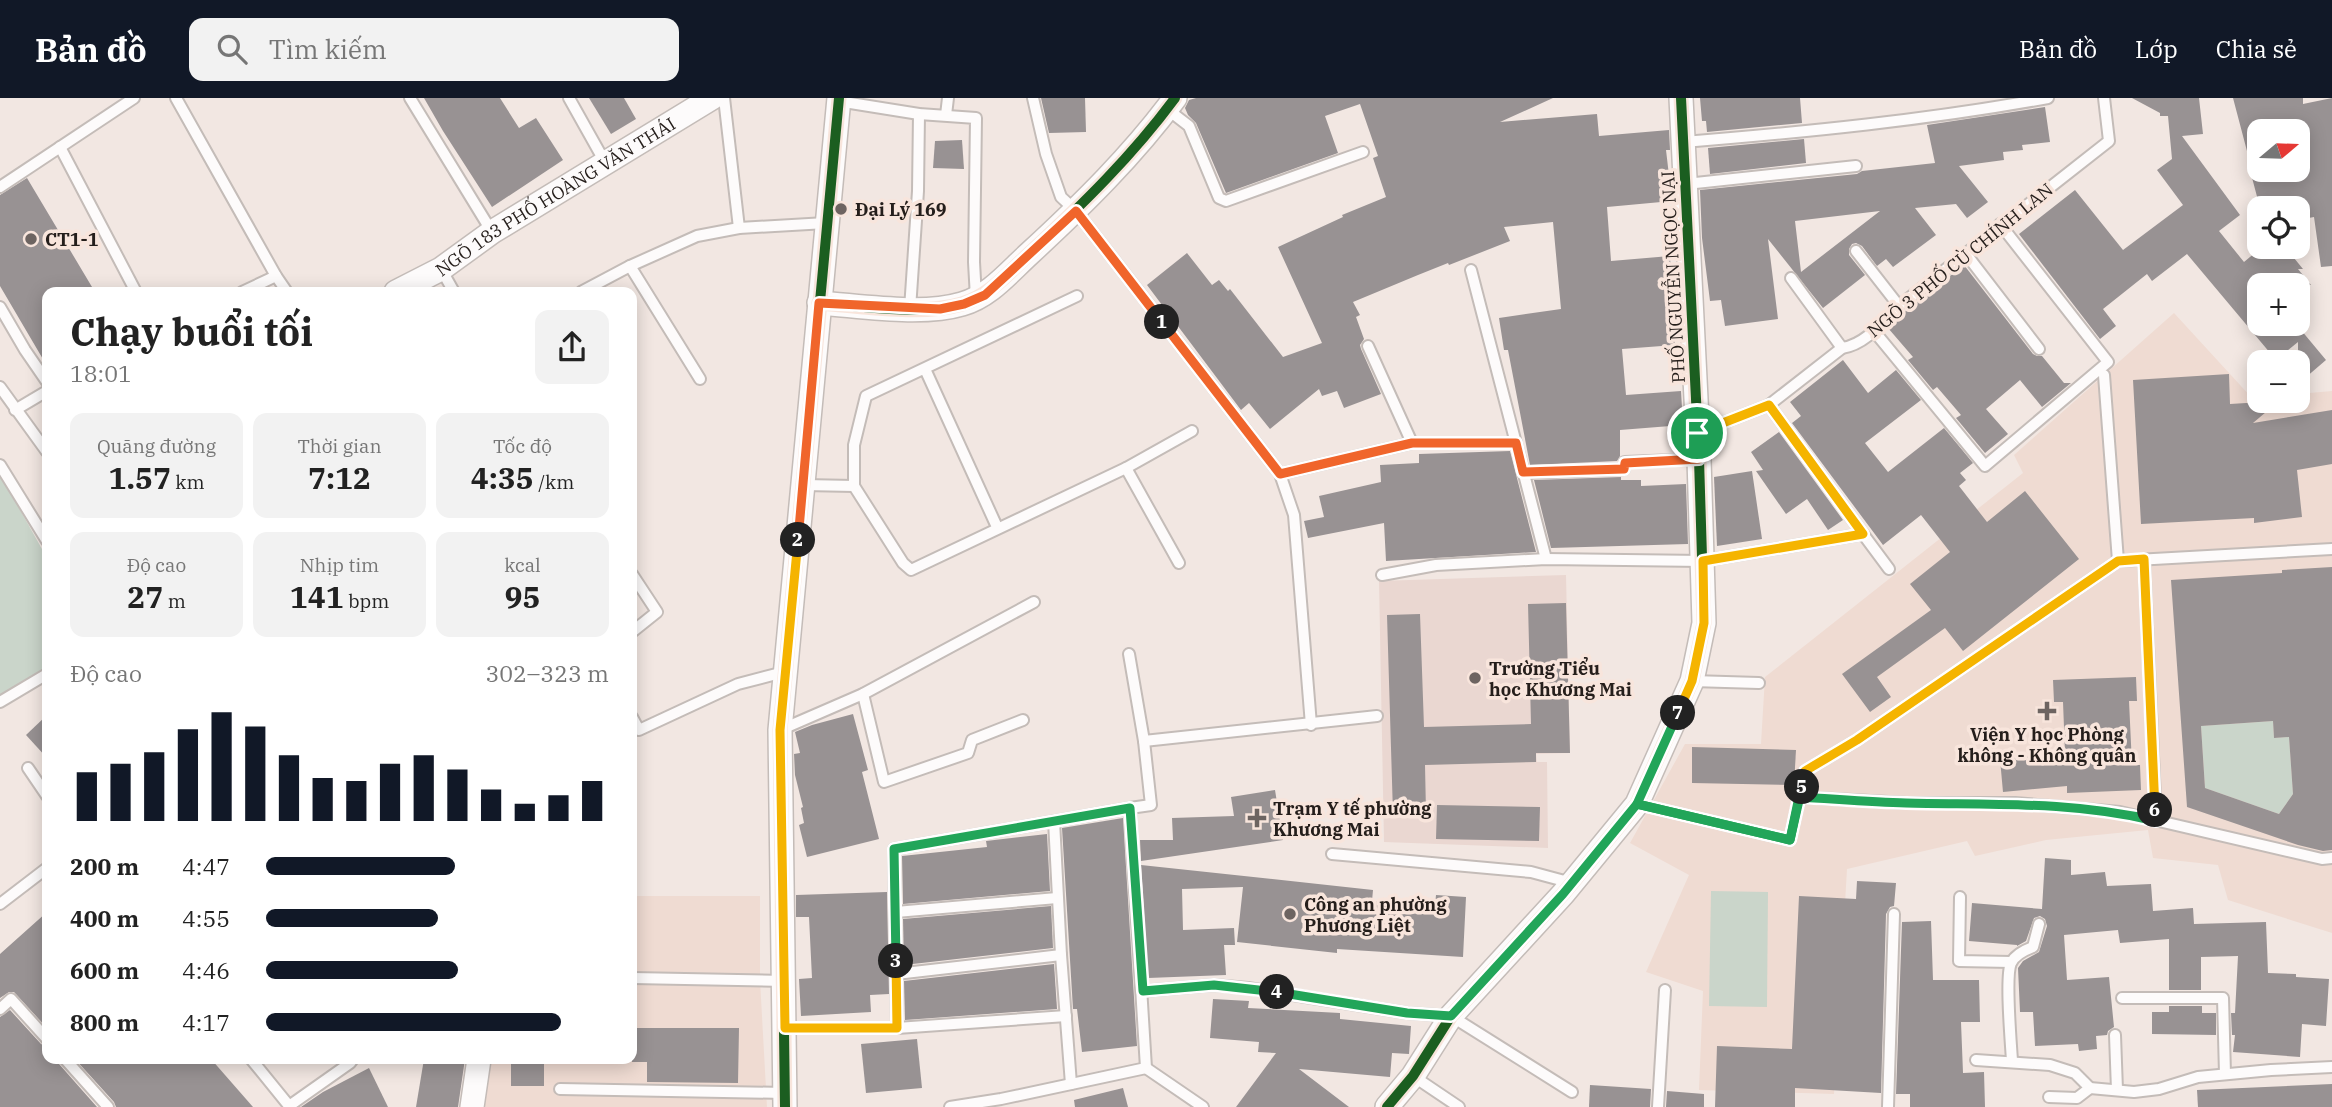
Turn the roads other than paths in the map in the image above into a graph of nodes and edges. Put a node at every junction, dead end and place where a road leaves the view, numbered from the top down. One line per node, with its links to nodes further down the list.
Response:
1 (134, 98): 17 (lane)
2 (176, 98): 33 (lane)
3 (410, 98): 27 (lane)
4 (569, 98): 19 (lane)
5 (712, 98): 19 (street, NGÕ 183 PHỐ HOÀNG VĂN THÁI)
6 (724, 98): 26 (lane)
7 (948, 98): 15 (lane)
8 (1033, 98): 23 (lane)
9 (1681, 98): 16 (street, PHỐ NGUYỄN NGỌC NẠI)
10 (2048, 98): 16 (lane)
11 (2104, 98): 25 (lane, NGÕ 3 PHỐ CÙ CHÍNH LAN)
12 (839, 100): 14 (lane); 24 (street)
13 (1173, 101): 18 (lane); 23 (street)
14 (919, 114): 15 (lane); 46 (lane)
15 (946, 115): 42 (lane)
16 (1684, 142): 21 (street, PHỐ NGUYỄN NGỌC NẠI)
17 (60, 147): 22 (lane); 35 (lane)
18 (1363, 152)
19 (606, 164): 27 (street, NGÕ 183 PHỐ HOÀNG VĂN THÁI)
20 (1856, 166): 21 (lane)
21 (1686, 184): 60 (street, PHỐ NGUYỄN NGỌC NẠI)
22 (0, 187)
23 (1076, 211): 42 (street); 68 (lane)
24 (826, 223): 26 (lane); 43 (street)
25 (2000, 224): 29 (lane, NGÕ 3 PHỐ CÙ CHÍNH LAN); 47 (lane)
26 (738, 228): 30 (lane)
27 (492, 232): 31 (street, NGÕ 183 PHỐ HOÀNG VĂN THÁI)
28 (1856, 251): 44 (lane)
29 (1966, 254): 44 (lane, NGÕ 3 PHỐ CÙ CHÍNH LAN); 50 (lane)
30 (629, 266): 40 (lane); 54 (lane)
31 (442, 269): 38 (street, NGÕ 183 PHỐ HOÀNG VĂN THÁI); 39 (lane)
32 (1471, 270): 62 (lane)
33 (276, 276): 36 (lane); 37 (lane)
34 (1791, 278): 49 (lane)
35 (133, 287)
36 (253, 287)
37 (284, 287)
38 (406, 287)
39 (451, 287)
40 (591, 287)
41 (1077, 296): 51 (lane)
42 (976, 298): 46 (street)
43 (819, 303): 46 (street); 69 (street)
44 (1899, 306): 47 (lane, NGÕ 3 PHỐ CÙ CHÍNH LAN)
45 (0, 307): 52 (lane)
46 (910, 309)
47 (1874, 331): 49 (lane, NGÕ 3 PHỐ CÙ CHÍNH LAN)
48 (1368, 346): 61 (lane)
49 (1842, 348): 57 (lane, NGÕ 3 PHỐ CÙ CHÍNH LAN)
50 (2039, 349)
51 (925, 369): 70 (lane); 71 (lane)
52 (42, 375)
53 (2104, 375): 78 (lane)
54 (700, 379)
55 (0, 387): 58 (lane)
56 (42, 394): 58 (lane)
57 (1769, 405): 60 (lane, NGÕ 3 PHỐ CÙ CHÍNH LAN); 73 (lane)
58 (15, 410): 63 (lane)
59 (1192, 432): 66 (lane)
60 (1697, 433): 64 (street, PHỐ NGUYỄN NGỌC NẠI)
61 (1412, 443): 62 (lane); 68 (lane)
62 (1516, 443): 67 (lane)
63 (42, 445)
64 (1699, 459): 67 (lane); 77 (street, PHỐ NGUYỄN NGỌC NẠI)
65 (0, 465): 72 (lane)
66 (1126, 468): 71 (lane); 79 (lane)
67 (1523, 472): 75 (lane)
68 (1280, 474): 94 (lane)
69 (804, 485): 70 (lane); 86 (street)
70 (854, 486): 71 (lane)
71 (997, 527)
72 (42, 533)
73 (1863, 534): 77 (lane); 80 (lane)
74 (2332, 549): 76 (lane)
75 (1545, 559): 77 (lane); 81 (lane)
76 (2144, 559): 78 (lane); 104 (lane)
77 (1703, 561): 88 (street, PHỐ NGUYỄN NGỌC NẠI)
78 (2118, 561): 100 (lane)
79 (1179, 563)
80 (1889, 569)
81 (1381, 575)
82 (637, 582): 84 (lane)
83 (1034, 602): 90 (lane)
84 (637, 628)
85 (1129, 654): 97 (lane)
86 (784, 672): 95 (street); 96 (lane)
87 (42, 677): 91 (lane)
88 (1692, 681): 89 (lane); 101 (street, PHỐ NGUYỄN NGỌC NẠI)
89 (1759, 683)
90 (863, 694): 93 (lane); 95 (lane)
91 (0, 702)
92 (1377, 716): 94 (lane)
93 (1023, 720)
94 (1311, 724): 97 (lane)
95 (780, 730): 119 (street)
96 (637, 732)
97 (1144, 741): 102 (lane)
98 (28, 768): 99 (lane)
99 (42, 789)
100 (1799, 797): 101 (lane); 104 (lane)
101 (1637, 804): 108 (street, PHỐ NGUYỄN NGỌC NẠI)
102 (1130, 808): 103 (lane); 121 (lane)
103 (1054, 821): 110 (lane); 112 (lane)
104 (2156, 821): 106 (lane)
105 (1332, 854): 108 (lane)
106 (2332, 858)
107 (42, 872): 111 (lane)
108 (1572, 883): 125 (street, PHỐ NGUYỄN NGỌC NẠI)
109 (1960, 897): 116 (lane)
110 (1057, 898): 112 (lane); 115 (lane)
111 (0, 904)
112 (896, 912): 117 (lane)
113 (1895, 914): 156 (lane)
114 (2039, 924): 116 (lane)
115 (1061, 955): 117 (lane); 124 (lane)
116 (2011, 962): 131 (lane)
117 (896, 974): 127 (lane)
118 (637, 978): 119 (lane)
119 (784, 981): 126 (street)
120 (1665, 990): 155 (lane)
121 (1143, 991): 125 (lane); 137 (lane)
122 (2122, 998): 138 (lane)
123 (0, 1009): 128 (lane)
124 (1066, 1016): 127 (lane); 140 (lane)
125 (1451, 1016): 139 (street, PHỐ NGUYỄN NGỌC NẠI); 144 (lane)
126 (785, 1028): 127 (lane); 146 (street)
127 (897, 1028)
128 (42, 1033)
129 (2115, 1035): 143 (lane)
130 (1976, 1060): 131 (lane)
131 (2012, 1061): 141 (lane)
132 (69, 1064): 149 (lane)
133 (255, 1064): 148 (lane)
134 (349, 1064): 148 (lane)
135 (478, 1064): 150 (street)
136 (2332, 1067): 138 (lane)
137 (1146, 1068): 140 (lane); 152 (lane)
138 (2225, 1074): 143 (lane)
139 (1413, 1076): 153 (street, PHỐ NGUYỄN NGỌC NẠI); 154 (lane)
140 (1071, 1084): 147 (lane)
141 (2090, 1088): 143 (lane); 145 (lane)
142 (560, 1089): 146 (lane)
143 (2117, 1090)
144 (1572, 1092)
145 (2049, 1097)
146 (785, 1100)
147 (1001, 1103): 151 (lane)
148 (290, 1106)
149 (108, 1107)
150 (472, 1107)
151 (950, 1107)
152 (1203, 1107)
153 (1387, 1107)
154 (1459, 1107)
155 (1658, 1107)
156 (1888, 1107)

